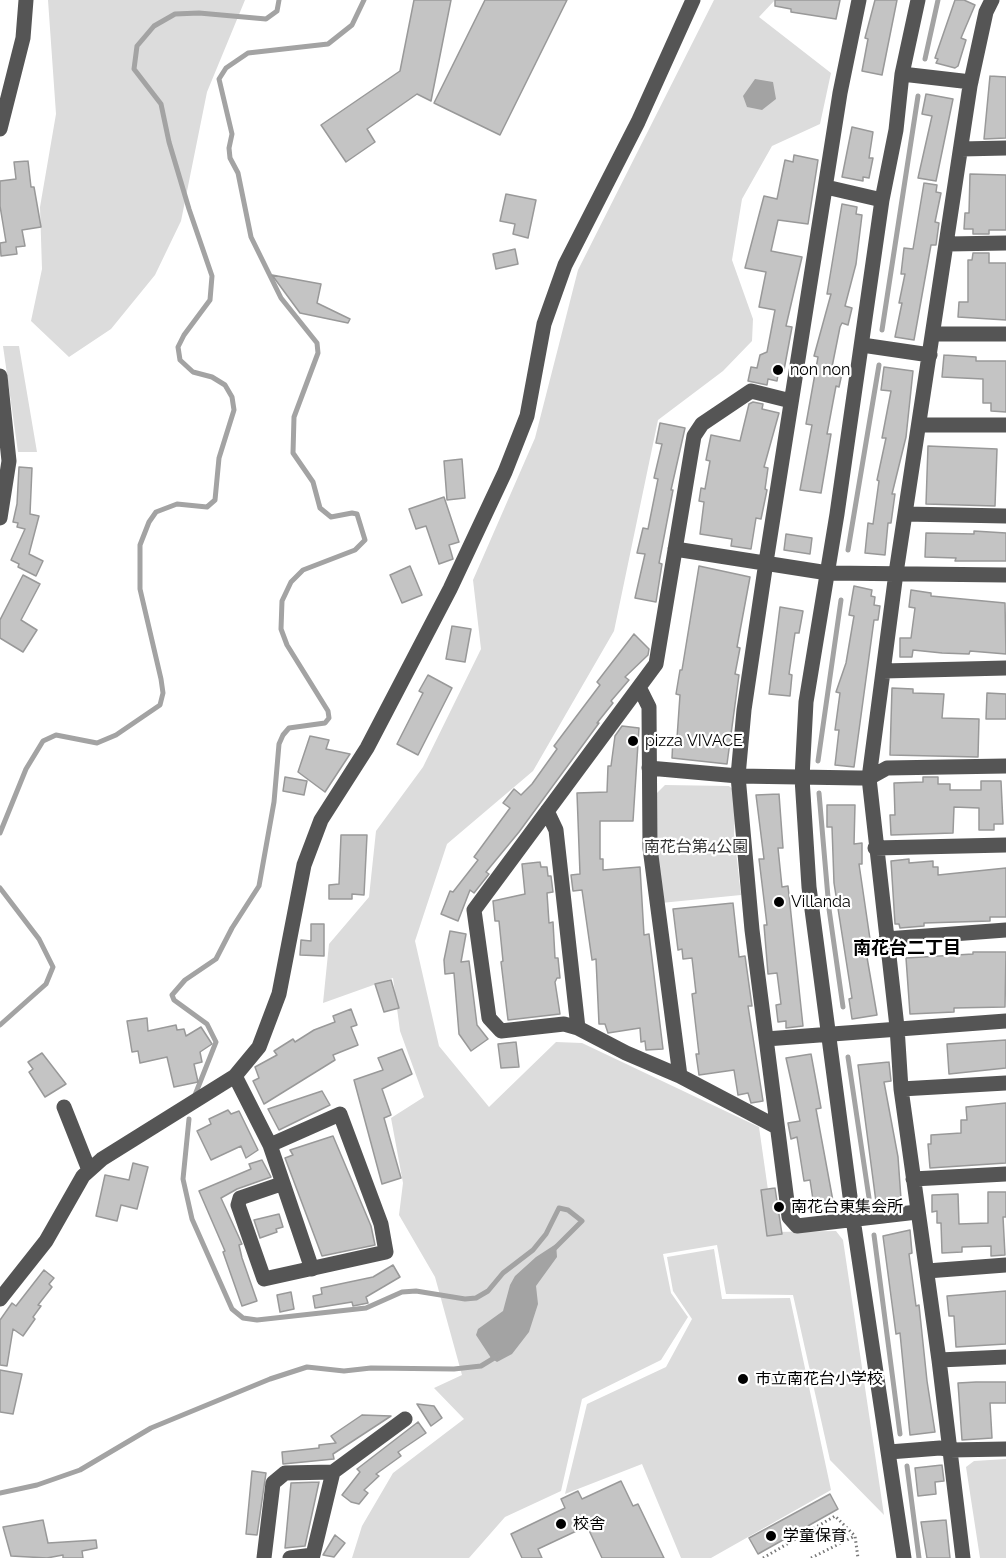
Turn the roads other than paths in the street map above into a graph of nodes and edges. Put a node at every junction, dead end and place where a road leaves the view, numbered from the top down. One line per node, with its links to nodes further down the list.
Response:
1 (26, 0): 8 (street)
2 (693, 0): 49 (street)
3 (859, 0): 11 (street)
4 (918, 0): 6 (street)
5 (992, 0): 7 (street)
6 (902, 74): 7 (street); 12 (street)
7 (971, 82): 10 (street)
8 (0, 129)
9 (1006, 148): 10 (street)
10 (961, 149): 14 (street)
11 (826, 188): 12 (street); 20 (street)
12 (882, 200): 17 (street)
13 (1006, 243): 14 (street)
14 (948, 244): 15 (street)
15 (934, 334): 16 (street); 18 (street)
16 (1006, 334)
17 (862, 345): 18 (street); 28 (street)
18 (930, 355): 21 (street)
19 (0, 376): 25 (street)
20 (791, 401): 26 (street); 27 (street)
21 (920, 424): 22 (street); 23 (street)
22 (1006, 425)
23 (905, 514): 24 (street); 29 (street)
24 (1006, 516)
25 (0, 518)
26 (675, 549): 27 (street); 33 (street)
27 (766, 562): 28 (street); 36 (street)
28 (828, 573): 29 (street); 37 (street)
29 (896, 573): 30 (street); 32 (street)
30 (1006, 575)
31 (1006, 668): 32 (street)
32 (883, 670): 38 (street)
33 (640, 688): 35 (street); 39 (street)
34 (1006, 766): 38 (street)
35 (650, 768): 36 (street); 50 (street)
36 (738, 776): 37 (street); 48 (street)
37 (802, 778): 38 (street); 47 (street)
38 (869, 778): 41 (street)
39 (547, 811): 46 (street); 46 (street)
40 (1006, 845): 41 (street)
41 (875, 848): 43 (street)
42 (1006, 930): 43 (street)
43 (886, 939): 45 (street)
44 (1006, 1020): 45 (street)
45 (897, 1027): 47 (street); 52 (street)
46 (578, 1028): 50 (street)
47 (829, 1035): 48 (street); 61 (street)
48 (766, 1039): 54 (street)
49 (235, 1076): 55 (street); 56 (street)
50 (680, 1076): 54 (street)
51 (1006, 1083): 52 (street)
52 (901, 1089): 58 (street)
53 (63, 1107): 56 (street)
54 (775, 1126): 61 (street)
55 (270, 1145): 59 (street); 63 (street)
56 (89, 1170): 65 (street)
57 (1006, 1174): 58 (street)
58 (913, 1179): 60 (street)
59 (281, 1184): 63 (street); 63 (street)
60 (917, 1212): 61 (street); 64 (street)
61 (853, 1219): 71 (street)
62 (1006, 1265): 64 (street)
63 (312, 1269)
64 (927, 1271): 67 (street)
65 (0, 1299)
66 (1006, 1357): 67 (street)
67 (939, 1360): 70 (street)
68 (405, 1419): 72 (street)
69 (1006, 1449): 70 (street)
70 (950, 1450): 71 (street); 76 (street)
71 (889, 1452): 75 (street)
72 (333, 1472): 73 (street); 74 (street)
73 (264, 1558)
74 (290, 1558)
75 (904, 1558)
76 (963, 1558)

